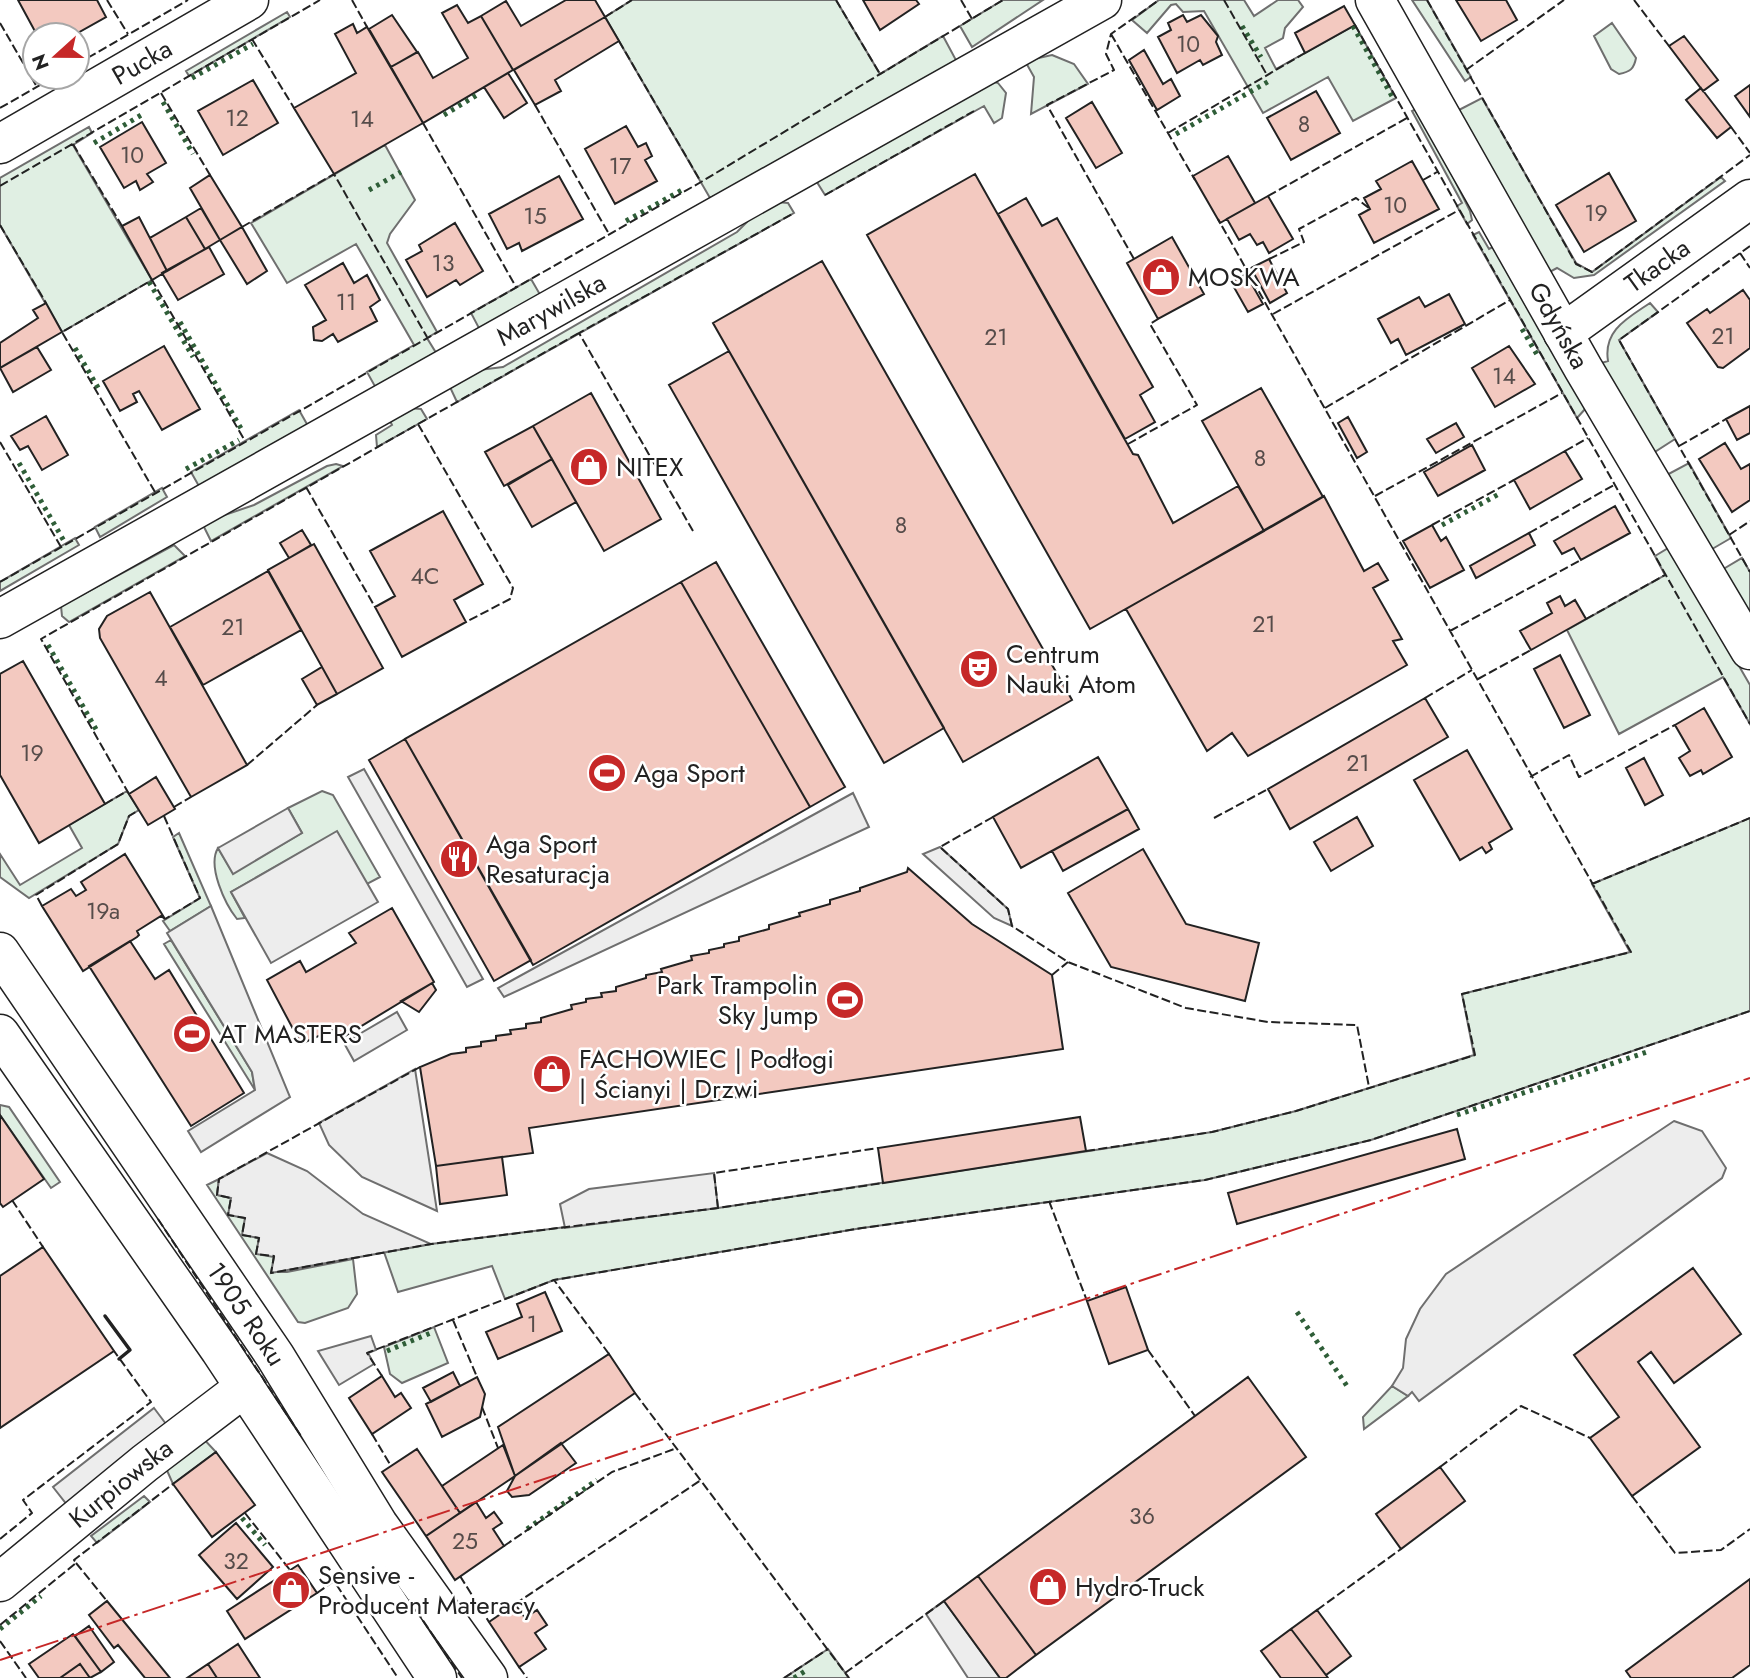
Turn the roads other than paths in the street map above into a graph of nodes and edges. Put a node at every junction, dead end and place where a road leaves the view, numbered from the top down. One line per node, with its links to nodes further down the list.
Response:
1 (249, 0): 4 (street, Pucka)
2 (1102, 0): 7 (street, Marywilska)
3 (1375, 0): 6 (street, Gdyńska)
4 (0, 144)
5 (1750, 199): 6 (street, Tkacka)
6 (1563, 333): 8 (street, Gdyńska)
7 (0, 619)
8 (1750, 650)
9 (0, 953): 11 (street, 1905 Roku)
10 (0, 987): 11 (street)
11 (36, 1005): 16 (street, 1905 Roku)
12 (0, 1034): 13 (street, 1905 Roku)
13 (245, 1387): 14 (street, Kurpiowska); 15 (street, 1905 Roku)
14 (0, 1582)
15 (437, 1678)
16 (488, 1678)

